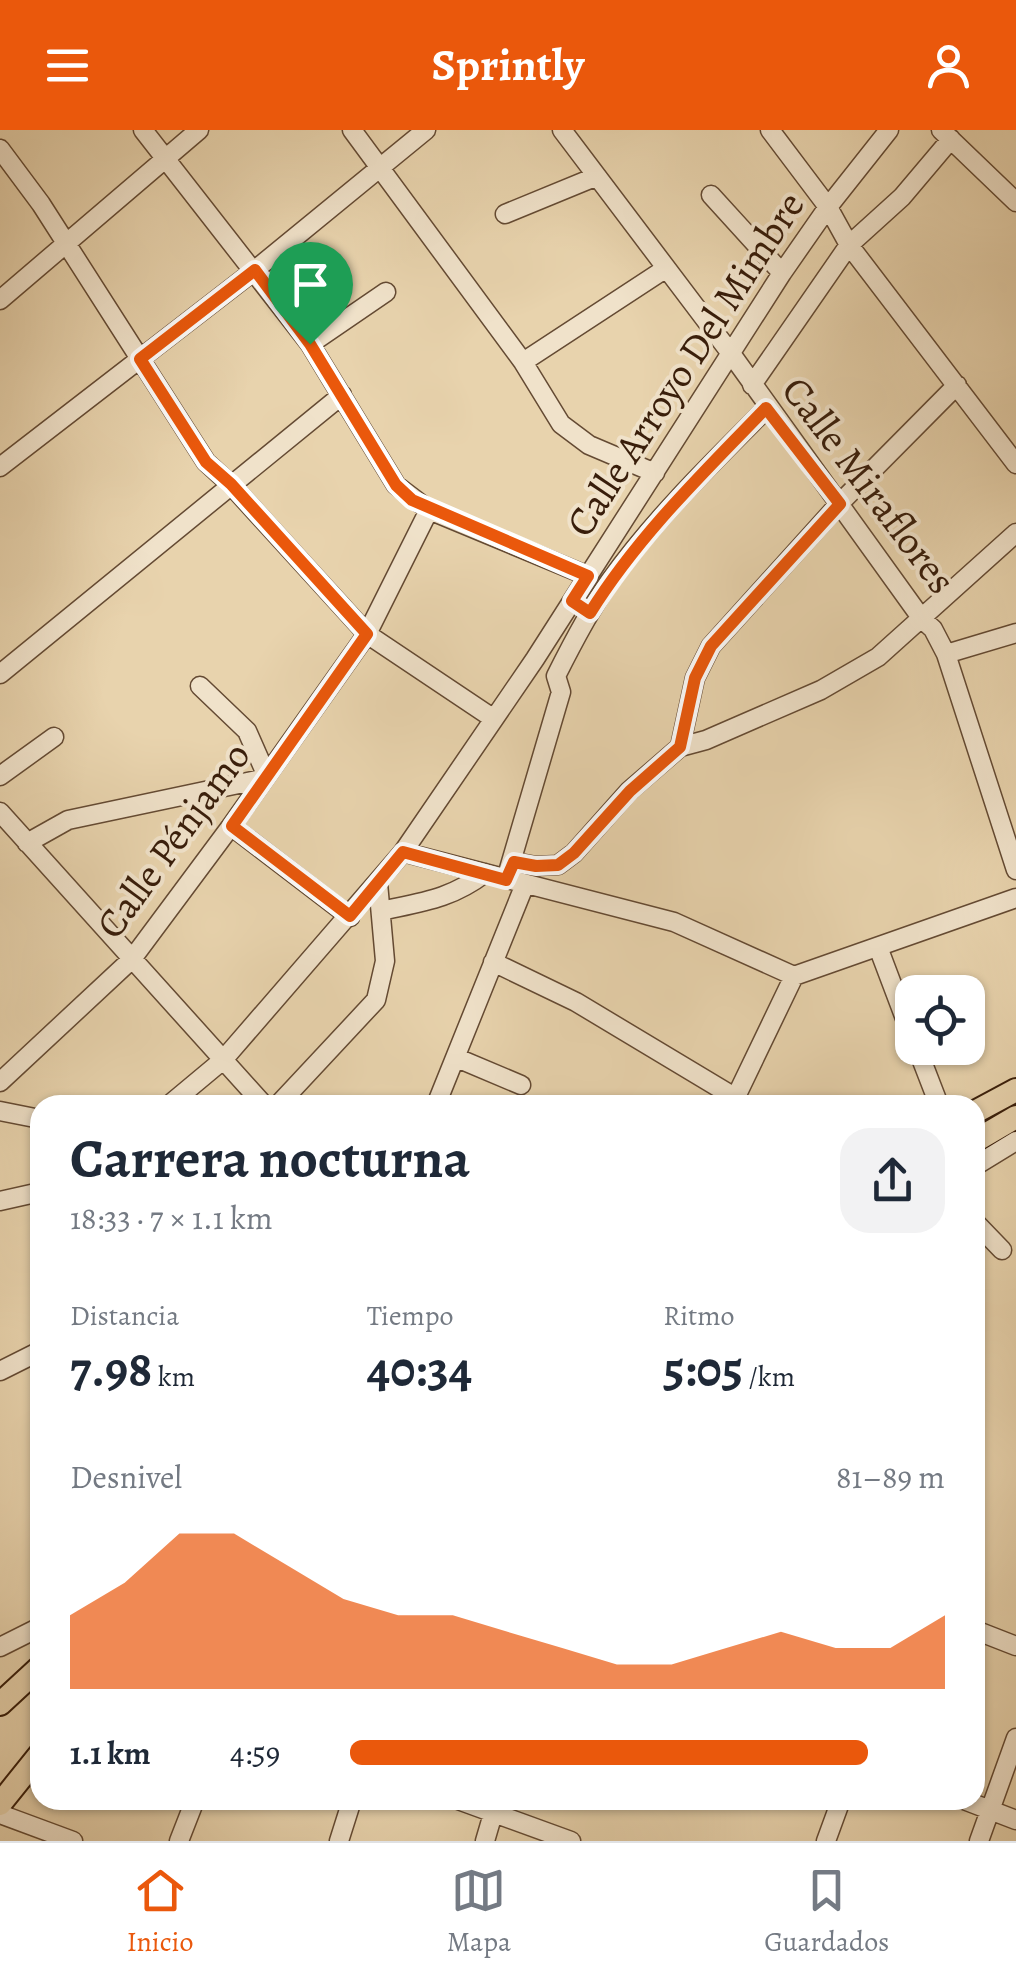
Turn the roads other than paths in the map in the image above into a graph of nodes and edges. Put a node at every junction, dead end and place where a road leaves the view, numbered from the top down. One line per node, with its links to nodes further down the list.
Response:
1 (143, 130): 10 (street)
2 (199, 130): 10 (street)
3 (352, 130): 11 (street)
4 (426, 130): 11 (street)
5 (562, 130): 12 (street, Calle Miraflores)
6 (770, 130): 15 (street)
7 (887, 131): 15 (street, Calle Arroyo Del Mimbre)
8 (946, 135): 14 (street); 18 (street)
9 (0, 149): 17 (street)
10 (165, 158): 17 (street); 19 (street)
11 (381, 169): 19 (street); 27 (street)
12 (595, 177): 16 (street); 20 (street, Calle Miraflores)
13 (710, 195): 21 (street)
14 (1016, 202)
15 (828, 207): 18 (street); 21 (street, Calle Arroyo Del Mimbre)
16 (505, 214)
17 (64, 244): 23 (street); 26 (street)
18 (849, 245): 28 (street); 29 (street)
19 (255, 270): 24 (street); 26 (street)
20 (665, 270): 25 (street, Calle Miraflores); 27 (street)
21 (782, 273): 25 (street, Calle Arroyo Del Mimbre)
22 (386, 292): 24 (street)
23 (0, 300)
24 (310, 344): 30 (street)
25 (732, 356): 29 (street, Calle Miraflores); 34 (street, Calle Arroyo Del Mimbre)
26 (140, 359): 32 (street); 35 (street)
27 (523, 362): 34 (street)
28 (957, 385): 33 (street); 36 (street)
29 (752, 386): 31 (street, Calle Miraflores)
30 (342, 395): 35 (street); 37 (street)
31 (766, 408): 36 (street, Calle Miraflores); 41 (street)
32 (2, 460)
33 (1016, 464)
34 (655, 473): 39 (street, Calle Arroyo Del Mimbre)
35 (231, 484): 44 (street); 47 (street)
36 (840, 504): 42 (street, Calle Miraflores); 52 (street)
37 (429, 510): 39 (street); 44 (street, Calle Pénjamo)
38 (1016, 533): 42 (street)
39 (588, 576): 40 (street, Calle Arroyo Del Mimbre)
40 (572, 601): 41 (street); 46 (street, Calle Arroyo Del Mimbre)
41 (590, 613): 48 (street)
42 (922, 618): 45 (street, Calle Miraflores); 52 (street)
43 (1016, 633): 45 (street)
44 (367, 634): 50 (street); 54 (street, Calle Pénjamo)
45 (946, 654): 59 (street, Calle Miraflores)
46 (535, 659): 48 (street); 50 (street, Calle Arroyo Del Mimbre)
47 (0, 674)
48 (556, 676): 61 (street)
49 (200, 686): 54 (street)
50 (494, 719): 58 (street, Calle Arroyo Del Mimbre)
51 (54, 738): 53 (street)
52 (680, 747): 61 (street)
53 (0, 776)
54 (264, 776): 56 (street, Calle Pénjamo); 57 (street)
55 (0, 812): 57 (street)
56 (232, 826): 65 (street); 67 (street, Calle Pénjamo)
57 (26, 844): 67 (street)
58 (403, 852): 60 (street); 62 (street, Calle Arroyo Del Mimbre)
59 (1016, 870)
60 (485, 874): 61 (street); 64 (street)
61 (515, 875): 68 (street); 69 (street)
62 (378, 883): 64 (street); 65 (street, Calle Arroyo Del Mimbre)
63 (1016, 898): 66 (street)
64 (381, 911): 79 (street)
65 (350, 916): 72 (street, Calle Arroyo Del Mimbre)
66 (878, 948): 69 (street); 70 (street)
67 (132, 960): 72 (street); 74 (street, Calle Pénjamo)
68 (493, 962): 71 (street); 81 (street)
69 (794, 976): 82 (street)
70 (895, 992)
71 (457, 1058): 75 (street); 80 (street)
72 (223, 1060): 77 (street, Calle Arroyo Del Mimbre); 78 (street)
73 (923, 1065): 83 (street)
74 (0, 1082)
75 (520, 1085)
76 (1016, 1090): 84 (main road)
77 (181, 1095)
78 (255, 1095)
79 (287, 1095)
80 (440, 1095)
81 (723, 1095)
82 (737, 1095)
83 (935, 1095)
84 (985, 1107)
85 (0, 1111): 86 (street)
86 (30, 1117)
87 (1016, 1117): 88 (main road)
88 (985, 1135)
89 (1016, 1142): 90 (street)
90 (985, 1160)
91 (30, 1194): 92 (street)
92 (0, 1201)
93 (985, 1236): 94 (street)
94 (1002, 1250)
95 (30, 1356): 96 (street)
96 (0, 1371)
97 (30, 1632): 100 (street)
98 (985, 1634): 99 (street)
99 (1016, 1646)
100 (0, 1648)
101 (30, 1676): 102 (main road)
102 (0, 1704)
103 (1016, 1738): 112 (street)
104 (30, 1766): 105 (main road)
105 (0, 1804)
106 (985, 1808): 112 (street)
107 (191, 1810): 117 (street)
108 (349, 1810): 118 (street)
109 (495, 1810): 119 (street)
110 (505, 1810): 120 (street)
111 (837, 1810): 121 (street)
112 (990, 1810): 114 (street); 122 (street)
113 (0, 1814): 115 (street)
114 (1016, 1820)
115 (25, 1833): 116 (street)
116 (73, 1841)
117 (179, 1841)
118 (339, 1841)
119 (485, 1841)
120 (571, 1841)
121 (826, 1841)
122 (979, 1841)

